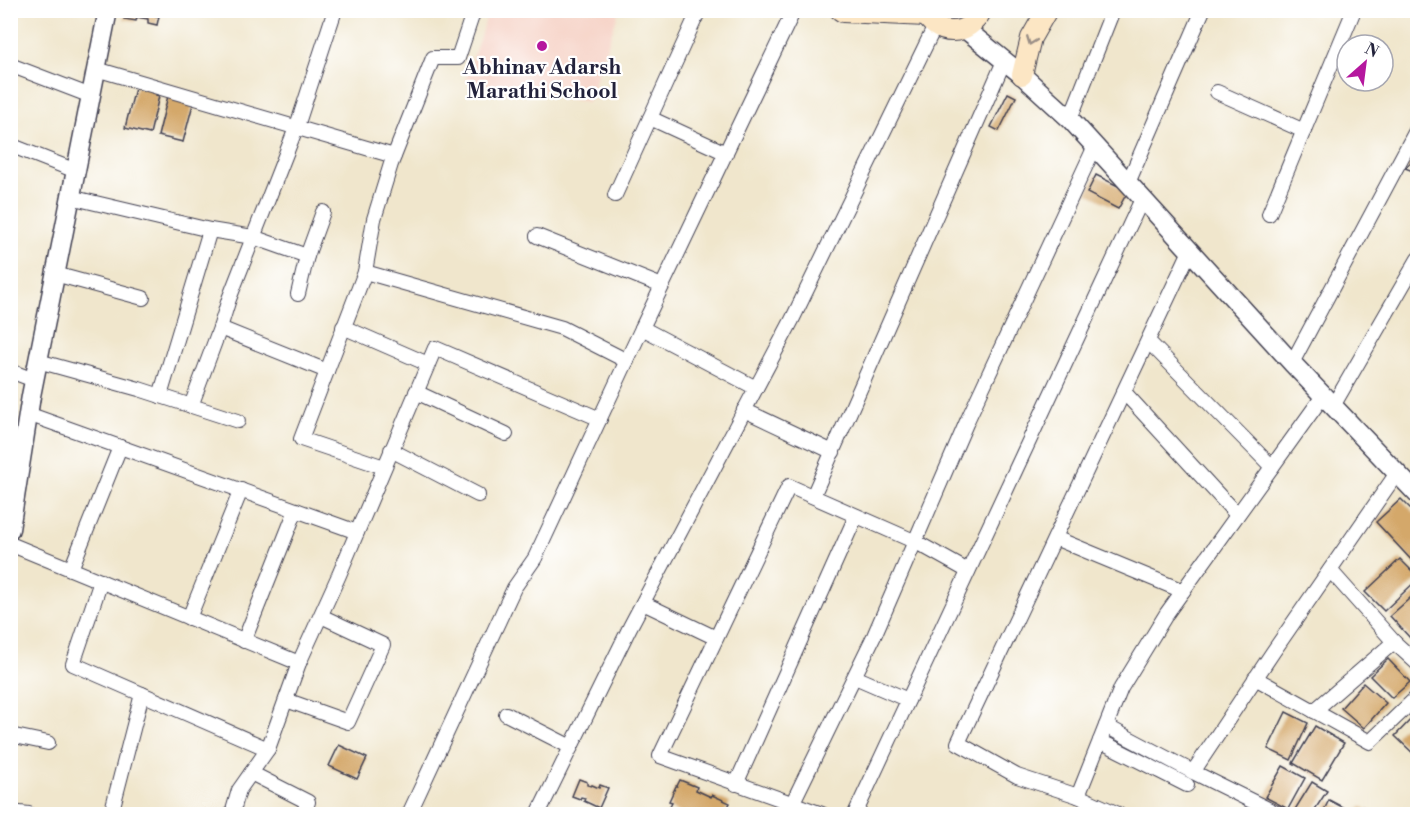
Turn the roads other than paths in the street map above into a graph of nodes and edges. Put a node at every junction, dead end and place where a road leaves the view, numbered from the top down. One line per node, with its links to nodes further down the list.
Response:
1 (108, 10): 17 (street)
2 (335, 10): 23 (street)
3 (474, 10): 29 (street)
4 (699, 10): 21 (street)
5 (794, 10): 28 (street)
6 (840, 10): 13 (main road)
7 (993, 10): 12 (main road)
8 (1047, 10): 18 (main road, one-way to 18)
9 (1113, 10): 22 (street)
10 (1203, 10): 31 (street)
11 (1354, 10): 25 (street)
12 (982, 11): 14 (main road)
13 (928, 18): 14 (main road); 59 (street)
14 (965, 29): 15 (street)
15 (1004, 60): 18 (street); 72 (street)
16 (10, 65): 20 (street)
17 (96, 69): 20 (street); 23 (street)
18 (1022, 75): 22 (street)
19 (1217, 92): 25 (street)
20 (91, 96): 30 (street)
21 (650, 118): 28 (street); 32 (street)
22 (1070, 119): 26 (street)
23 (296, 127): 29 (street); 39 (street)
24 (1418, 127): 54 (street)
25 (1304, 131): 36 (street)
26 (1095, 146): 31 (street); 86 (street)
27 (12, 149): 30 (street)
28 (726, 153): 45 (street)
29 (394, 156): 43 (street)
30 (76, 171): 33 (street)
31 (1128, 183): 34 (street)
32 (615, 195)
33 (70, 197): 37 (street); 44 (street)
34 (1142, 199): 40 (street); 90 (street)
35 (323, 212): 41 (street)
36 (1269, 214)
37 (210, 230): 39 (street); 62 (street)
38 (537, 236): 45 (street)
39 (253, 237): 41 (street); 49 (street)
40 (1190, 251): 51 (street); 54 (street)
41 (307, 256): 46 (street)
42 (1418, 259): 63 (street)
43 (365, 272): 48 (street); 53 (street)
44 (55, 274): 47 (street); 52 (street)
45 (662, 286): 50 (street)
46 (298, 294)
47 (143, 297)
48 (343, 327): 55 (street); 57 (street)
49 (220, 328): 57 (street); 64 (street)
50 (642, 328): 53 (street); 59 (street)
51 (1148, 341): 61 (street); 74 (street)
52 (38, 361): 58 (street); 62 (street)
53 (627, 361): 67 (street)
54 (1292, 363): 63 (street)
55 (428, 364): 60 (street); 67 (street)
56 (10, 371): 58 (street)
57 (327, 371): 73 (street)
58 (34, 380): 66 (street)
59 (756, 388): 65 (street)
60 (416, 392): 69 (street); 71 (street)
61 (1124, 392): 81 (street); 85 (street)
62 (160, 396): 64 (street)
63 (1328, 401): 74 (street); 75 (street)
64 (191, 406): 68 (street)
65 (744, 410): 72 (street); 93 (street)
66 (28, 414): 70 (street); 83 (street)
67 (600, 419): 125 (street)
68 (238, 421)
69 (506, 434)
70 (120, 447): 76 (street); 88 (street)
71 (392, 450): 73 (street); 77 (street)
72 (833, 452): 79 (street)
73 (384, 467): 84 (street)
74 (1272, 467): 81 (street)
75 (1397, 473): 78 (street); 89 (street)
76 (240, 490): 80 (street); 95 (street)
77 (478, 495)
78 (1418, 495)
79 (813, 496): 82 (street); 96 (street)
80 (296, 510): 84 (street); 97 (street)
81 (1237, 515): 92 (street)
82 (856, 516): 86 (street); 117 (street)
83 (10, 529)
84 (357, 532): 94 (street)
85 (1055, 538): 92 (street); 118 (street)
86 (915, 542): 90 (street); 101 (street)
87 (10, 544): 88 (street)
88 (72, 569): 91 (street)
89 (1330, 570): 98 (street); 102 (street)
90 (968, 571): 106 (street)
91 (101, 581): 95 (street); 103 (street)
92 (1183, 591): 109 (street)
93 (643, 603): 96 (street); 113 (street)
94 (321, 616): 99 (street); 105 (street)
95 (189, 618): 97 (street)
96 (716, 638): 117 (street)
97 (244, 640): 99 (street)
98 (1394, 642): 100 (street); 107 (street)
99 (299, 663): 105 (street)
100 (1418, 664)
101 (855, 677): 106 (street); 119 (street)
102 (1255, 678): 107 (street); 116 (street)
103 (142, 694): 114 (street); 122 (street)
104 (1418, 696): 107 (street)
105 (286, 700): 114 (street)
106 (908, 700): 128 (street)
107 (1314, 711)
108 (506, 714): 113 (street)
109 (1106, 726): 111 (street); 116 (street)
110 (10, 735): 112 (street)
111 (1100, 741): 116 (street); 118 (street)
112 (48, 743)
113 (571, 747): 126 (street)
114 (268, 749): 115 (street)
115 (251, 773): 123 (street); 124 (street)
116 (1190, 778): 130 (street)
117 (736, 784): 119 (street)
118 (1078, 796): 129 (street)
119 (792, 804): 127 (street)
120 (10, 812): 121 (street)
121 (29, 814)
122 (111, 814)
123 (232, 814)
124 (303, 814)
125 (409, 814)
126 (538, 814)
127 (822, 814)
128 (855, 814)
129 (1118, 814)
130 (1278, 814)

